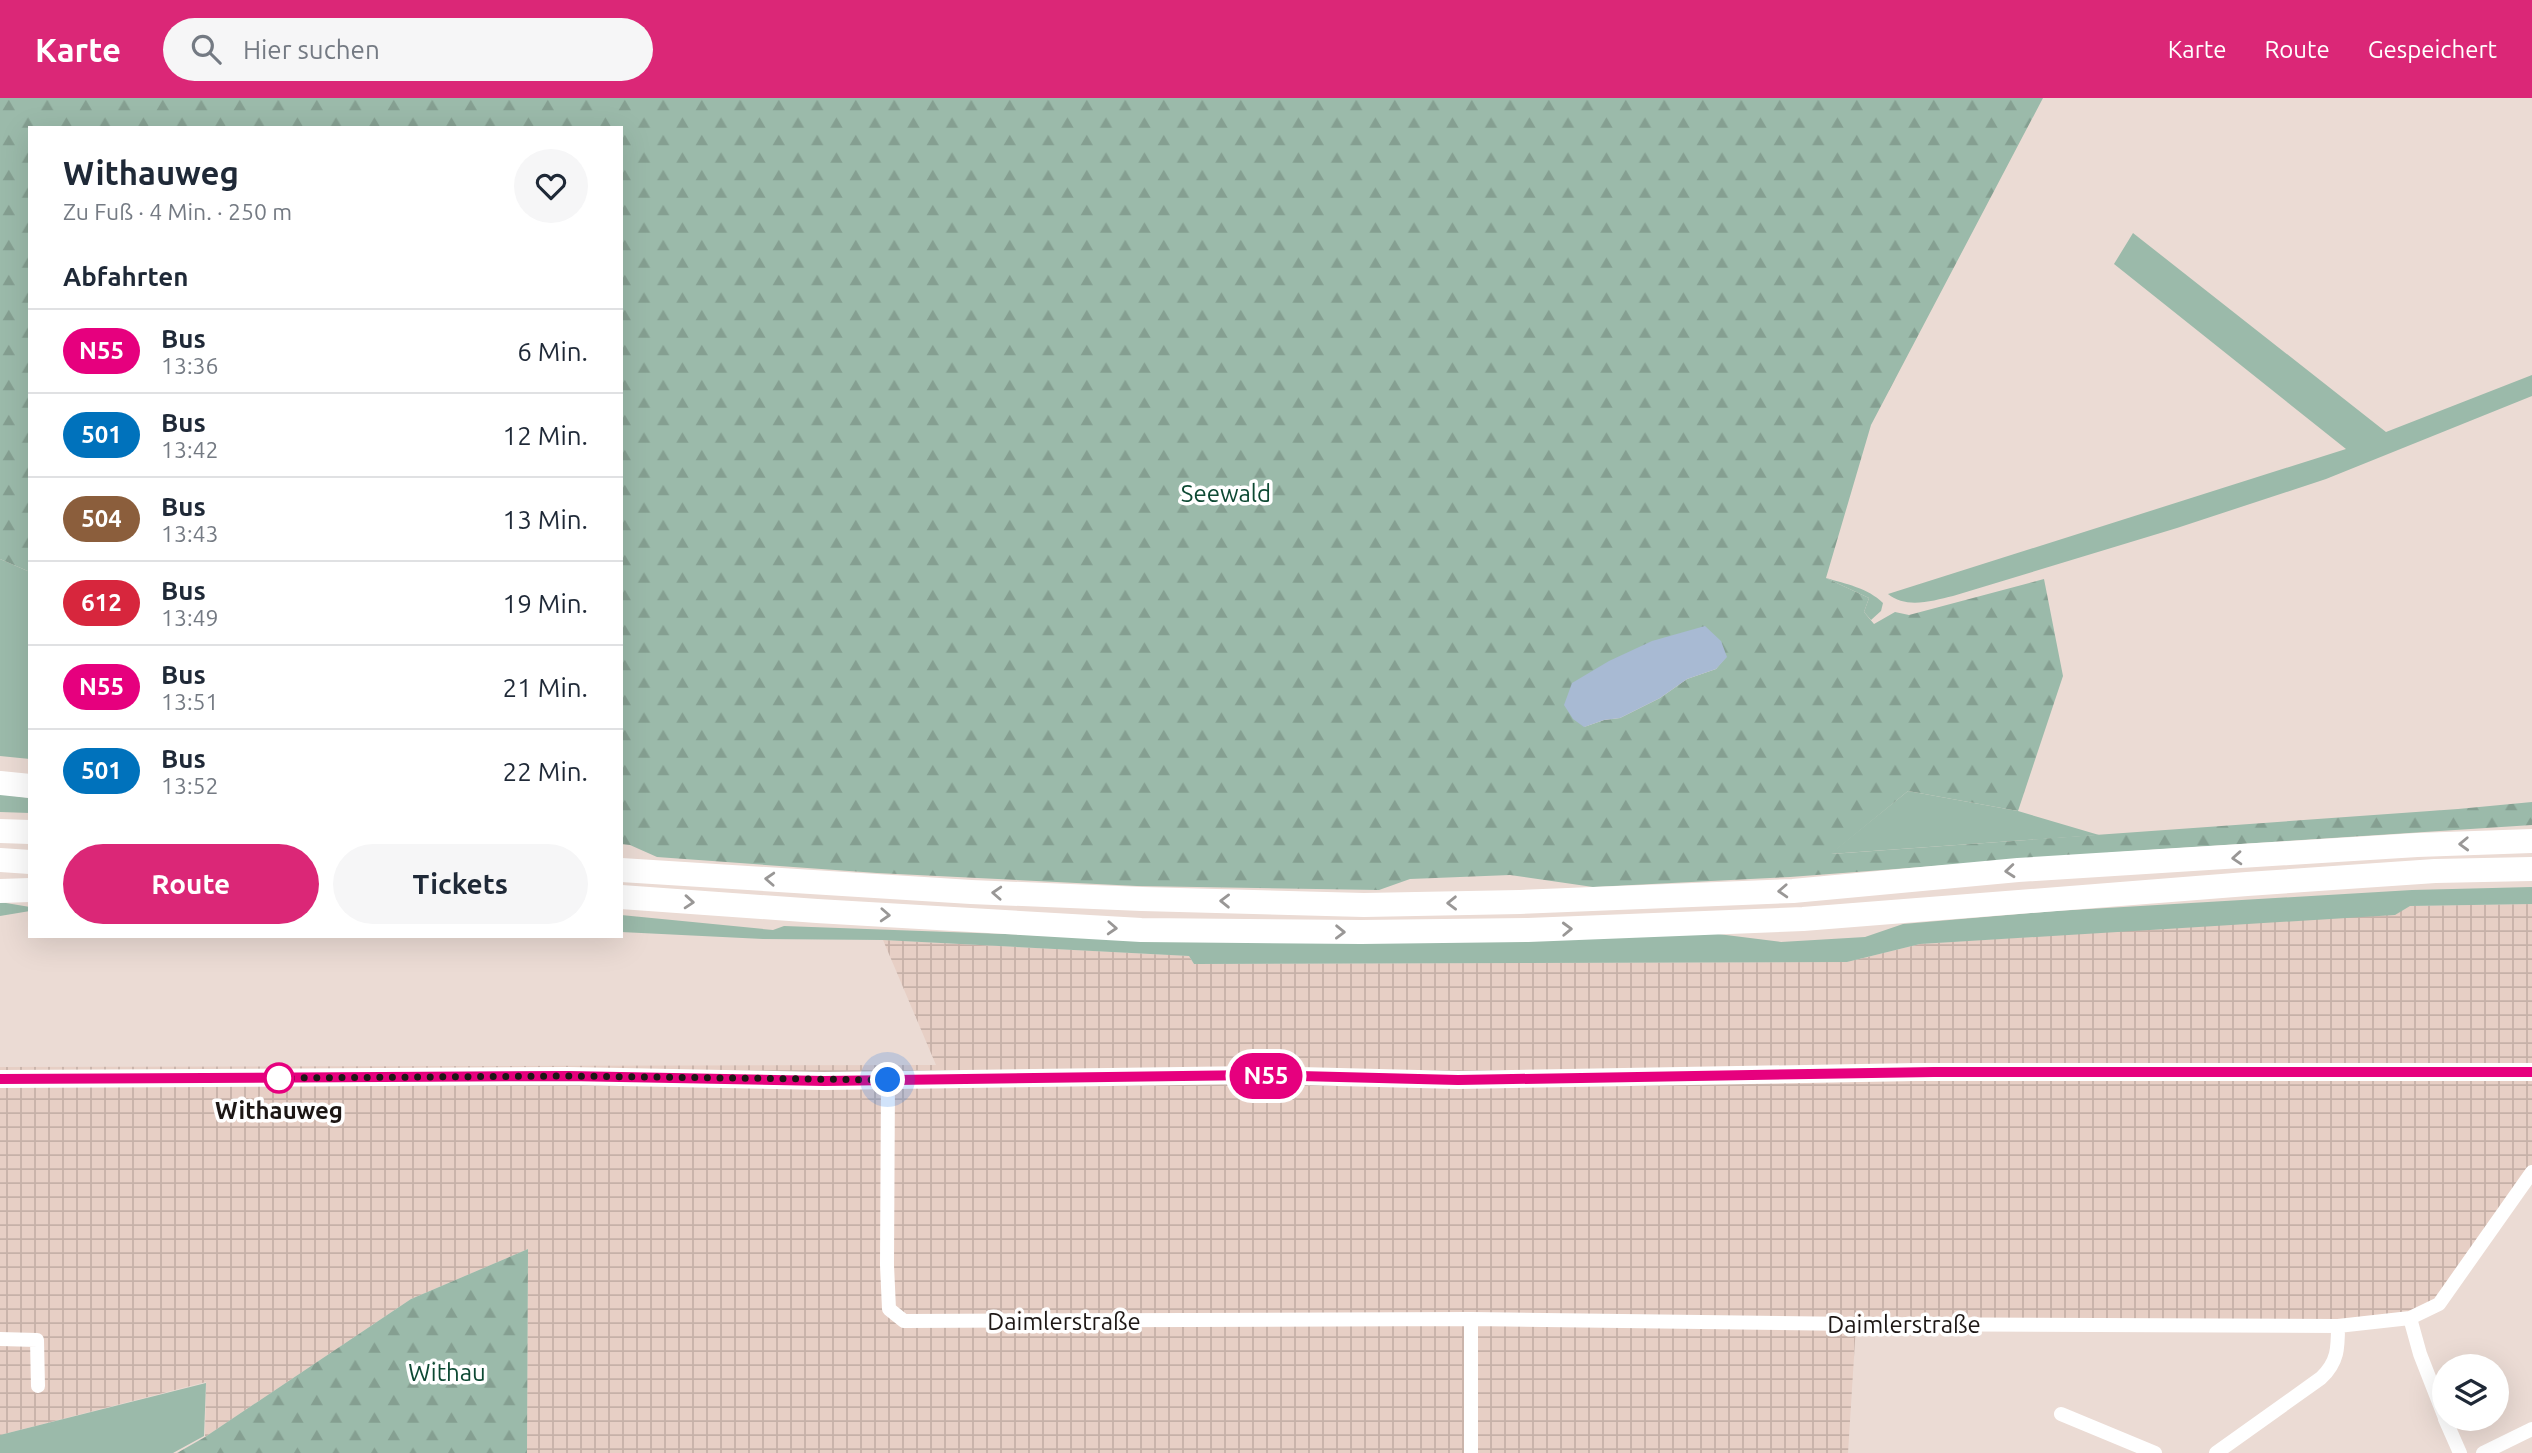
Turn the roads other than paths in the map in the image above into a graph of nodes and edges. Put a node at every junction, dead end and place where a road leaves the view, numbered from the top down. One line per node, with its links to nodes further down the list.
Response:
1 (0, 783): 2 (highway)
2 (28, 786)
3 (0, 831): 4 (highway)
4 (28, 832)
5 (2532, 841): 9 (highway, one-way to 9)
6 (0, 860): 7 (highway)
7 (28, 862)
8 (2532, 869): 12 (highway, one-way to 8)
9 (623, 870)
10 (28, 890): 11 (highway)
11 (0, 891)
12 (623, 897)
13 (2532, 1072): 15 (street)
14 (0, 1079): 15 (street)
15 (888, 1080): 18 (street, Daimlerstraße)
16 (2532, 1172): 17 (street)
17 (2410, 1318): 19 (street, Daimlerstraße); 21 (street)
18 (1471, 1319): 19 (street, Daimlerstraße); 26 (street)
19 (2338, 1326): 28 (street)
20 (0, 1339): 22 (street)
21 (2432, 1385)
22 (38, 1386)
23 (2061, 1414): 27 (street)
24 (2532, 1429): 30 (street)
25 (2450, 1431): 29 (street)
26 (1471, 1453)
27 (2155, 1453)
28 (2216, 1453)
29 (2460, 1453)
30 (2483, 1453)

